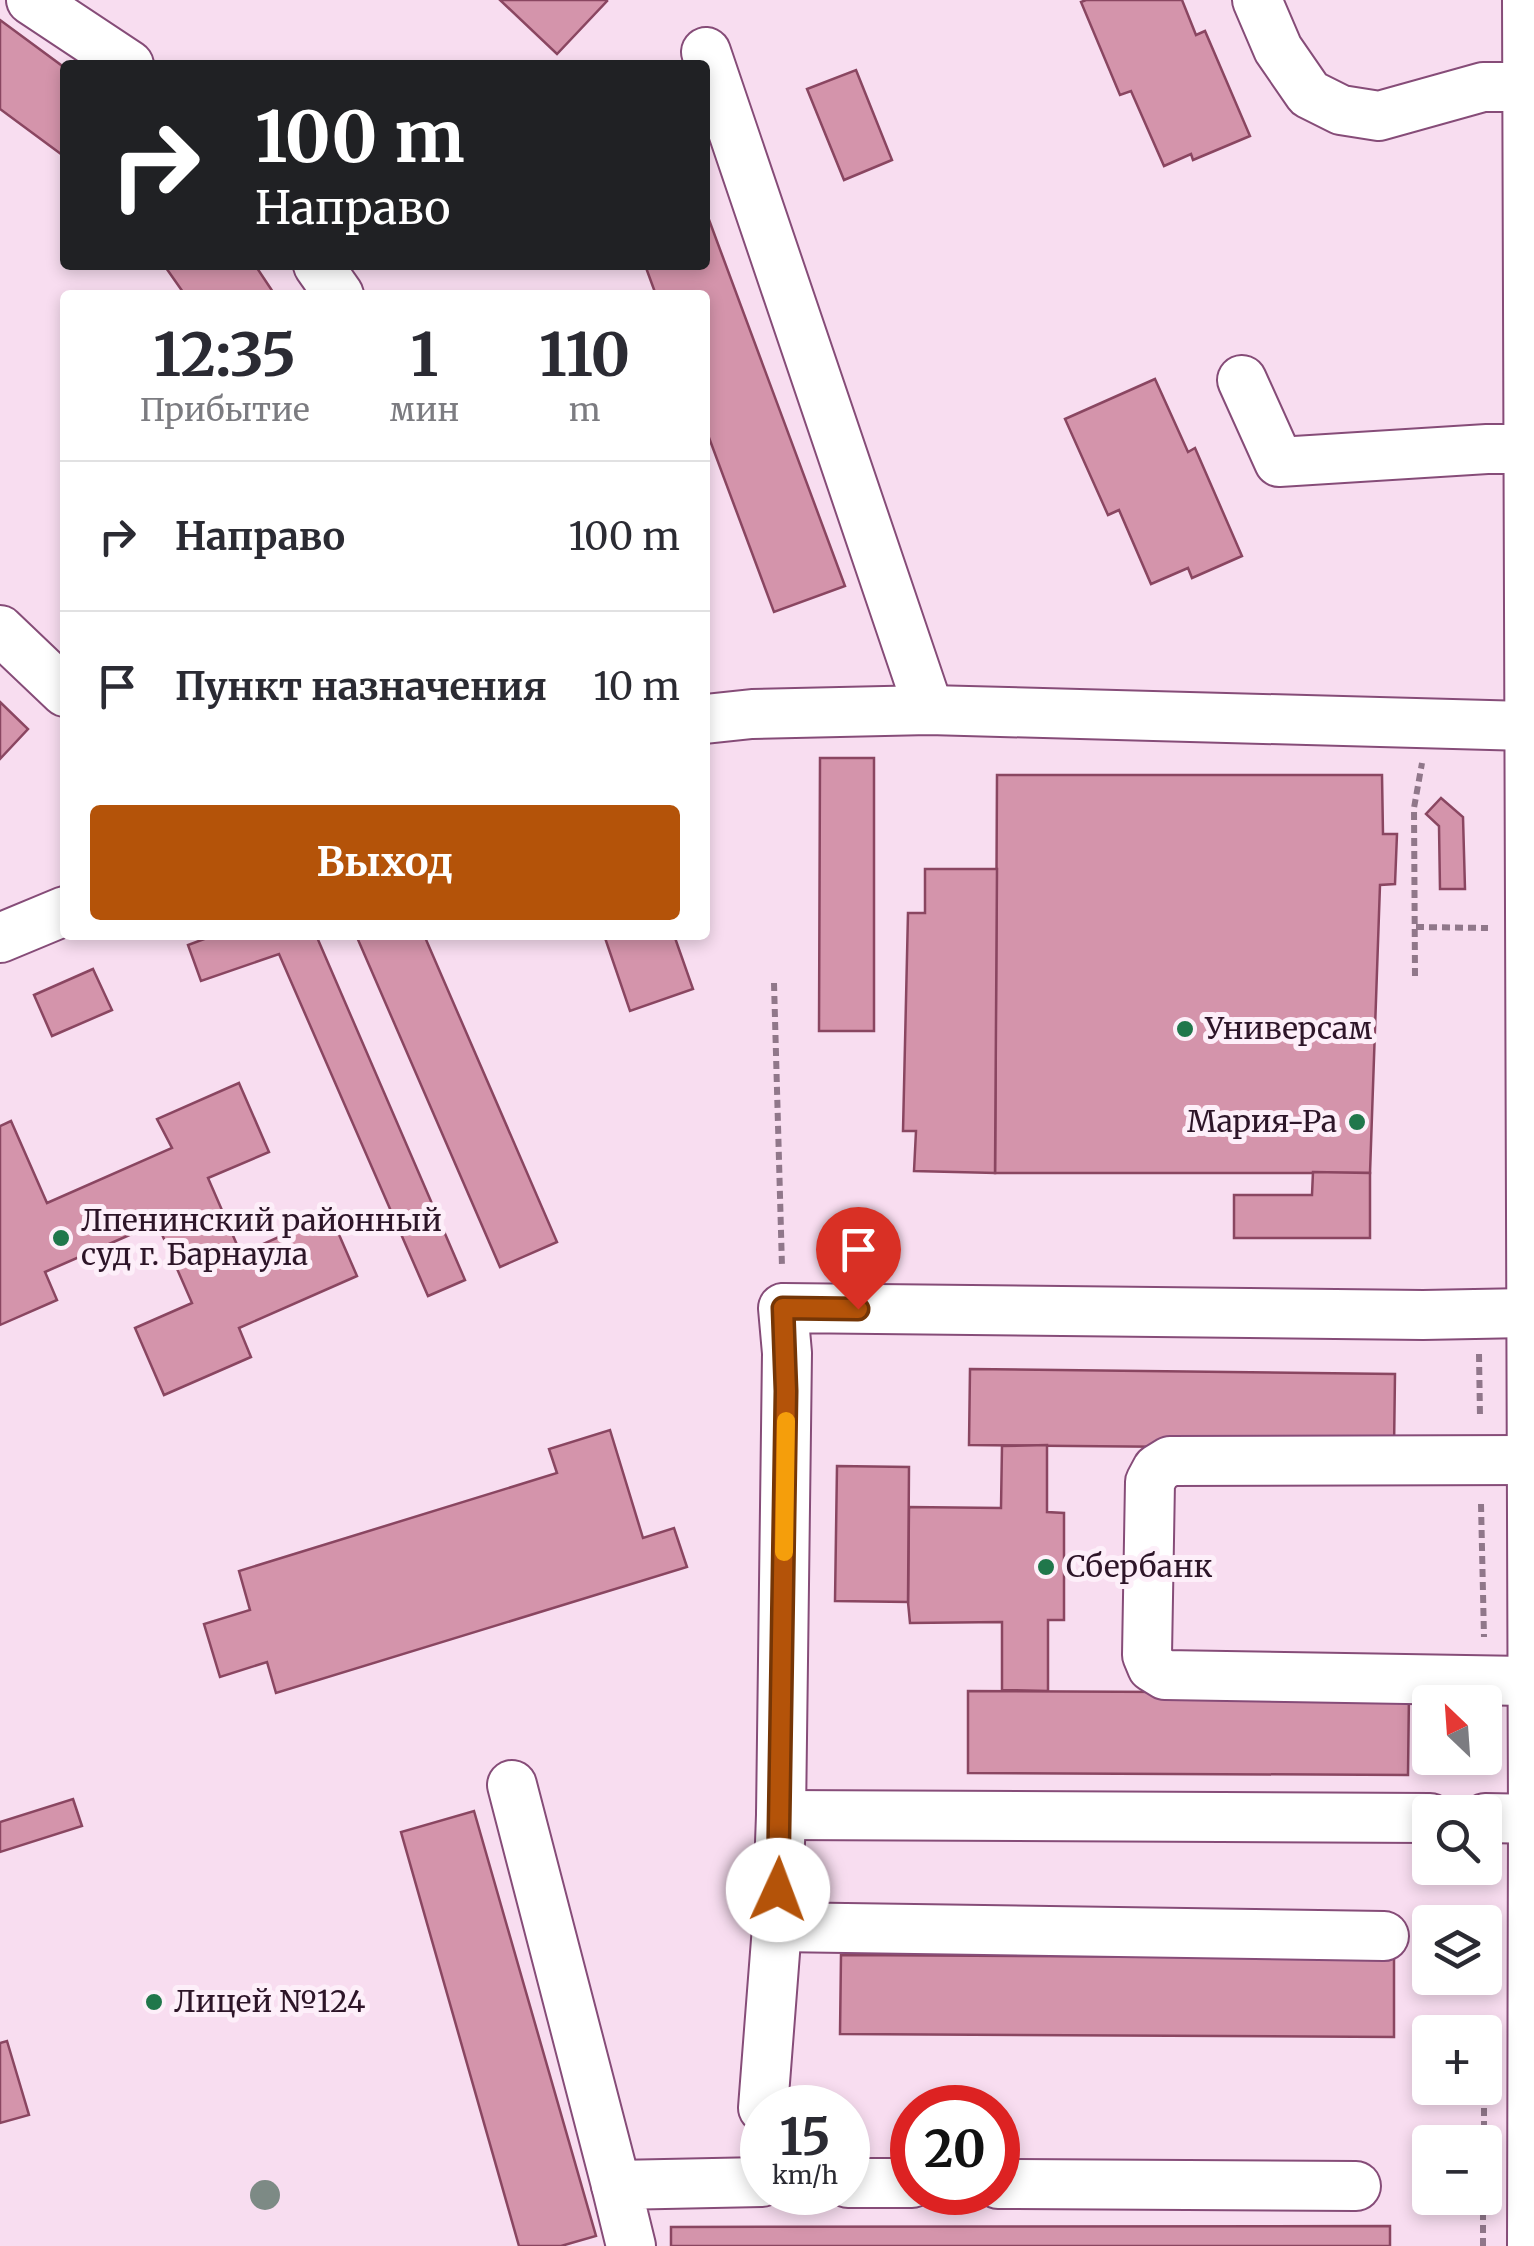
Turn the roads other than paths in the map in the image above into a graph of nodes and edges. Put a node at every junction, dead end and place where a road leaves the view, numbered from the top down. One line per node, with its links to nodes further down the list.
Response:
1 (32, 0): 5 (street)
2 (1256, 0): 8 (street)
3 (1527, 0): 8 (street)
4 (706, 52): 6 (street)
5 (122, 60)
6 (709, 60)
7 (710, 64): 13 (street)
8 (1528, 86): 10 (street)
9 (1242, 380): 10 (street)
10 (1528, 449): 15 (street)
11 (0, 630): 12 (street)
12 (60, 687)
13 (929, 710): 14 (street); 15 (street)
14 (710, 718)
15 (1529, 726): 18 (street)
16 (60, 914): 17 (street)
17 (0, 938)
18 (1531, 1313): 19 (street); 22 (street)
19 (1531, 1460): 20 (street); 20 (street)
20 (1532, 1681): 25 (street)
21 (512, 1785): 31 (street)
22 (781, 1816): 23 (street); 26 (street)
23 (1412, 1818)
24 (1502, 1818): 25 (street)
25 (1532, 1819): 34 (street)
26 (777, 1928): 27 (street); 28 (street)
27 (1384, 1936)
28 (765, 2085)
29 (740, 2182): 31 (street)
30 (1020, 2184): 32 (street)
31 (616, 2185): 33 (street)
32 (1356, 2186)
33 (630, 2246)
34 (1532, 2246)

